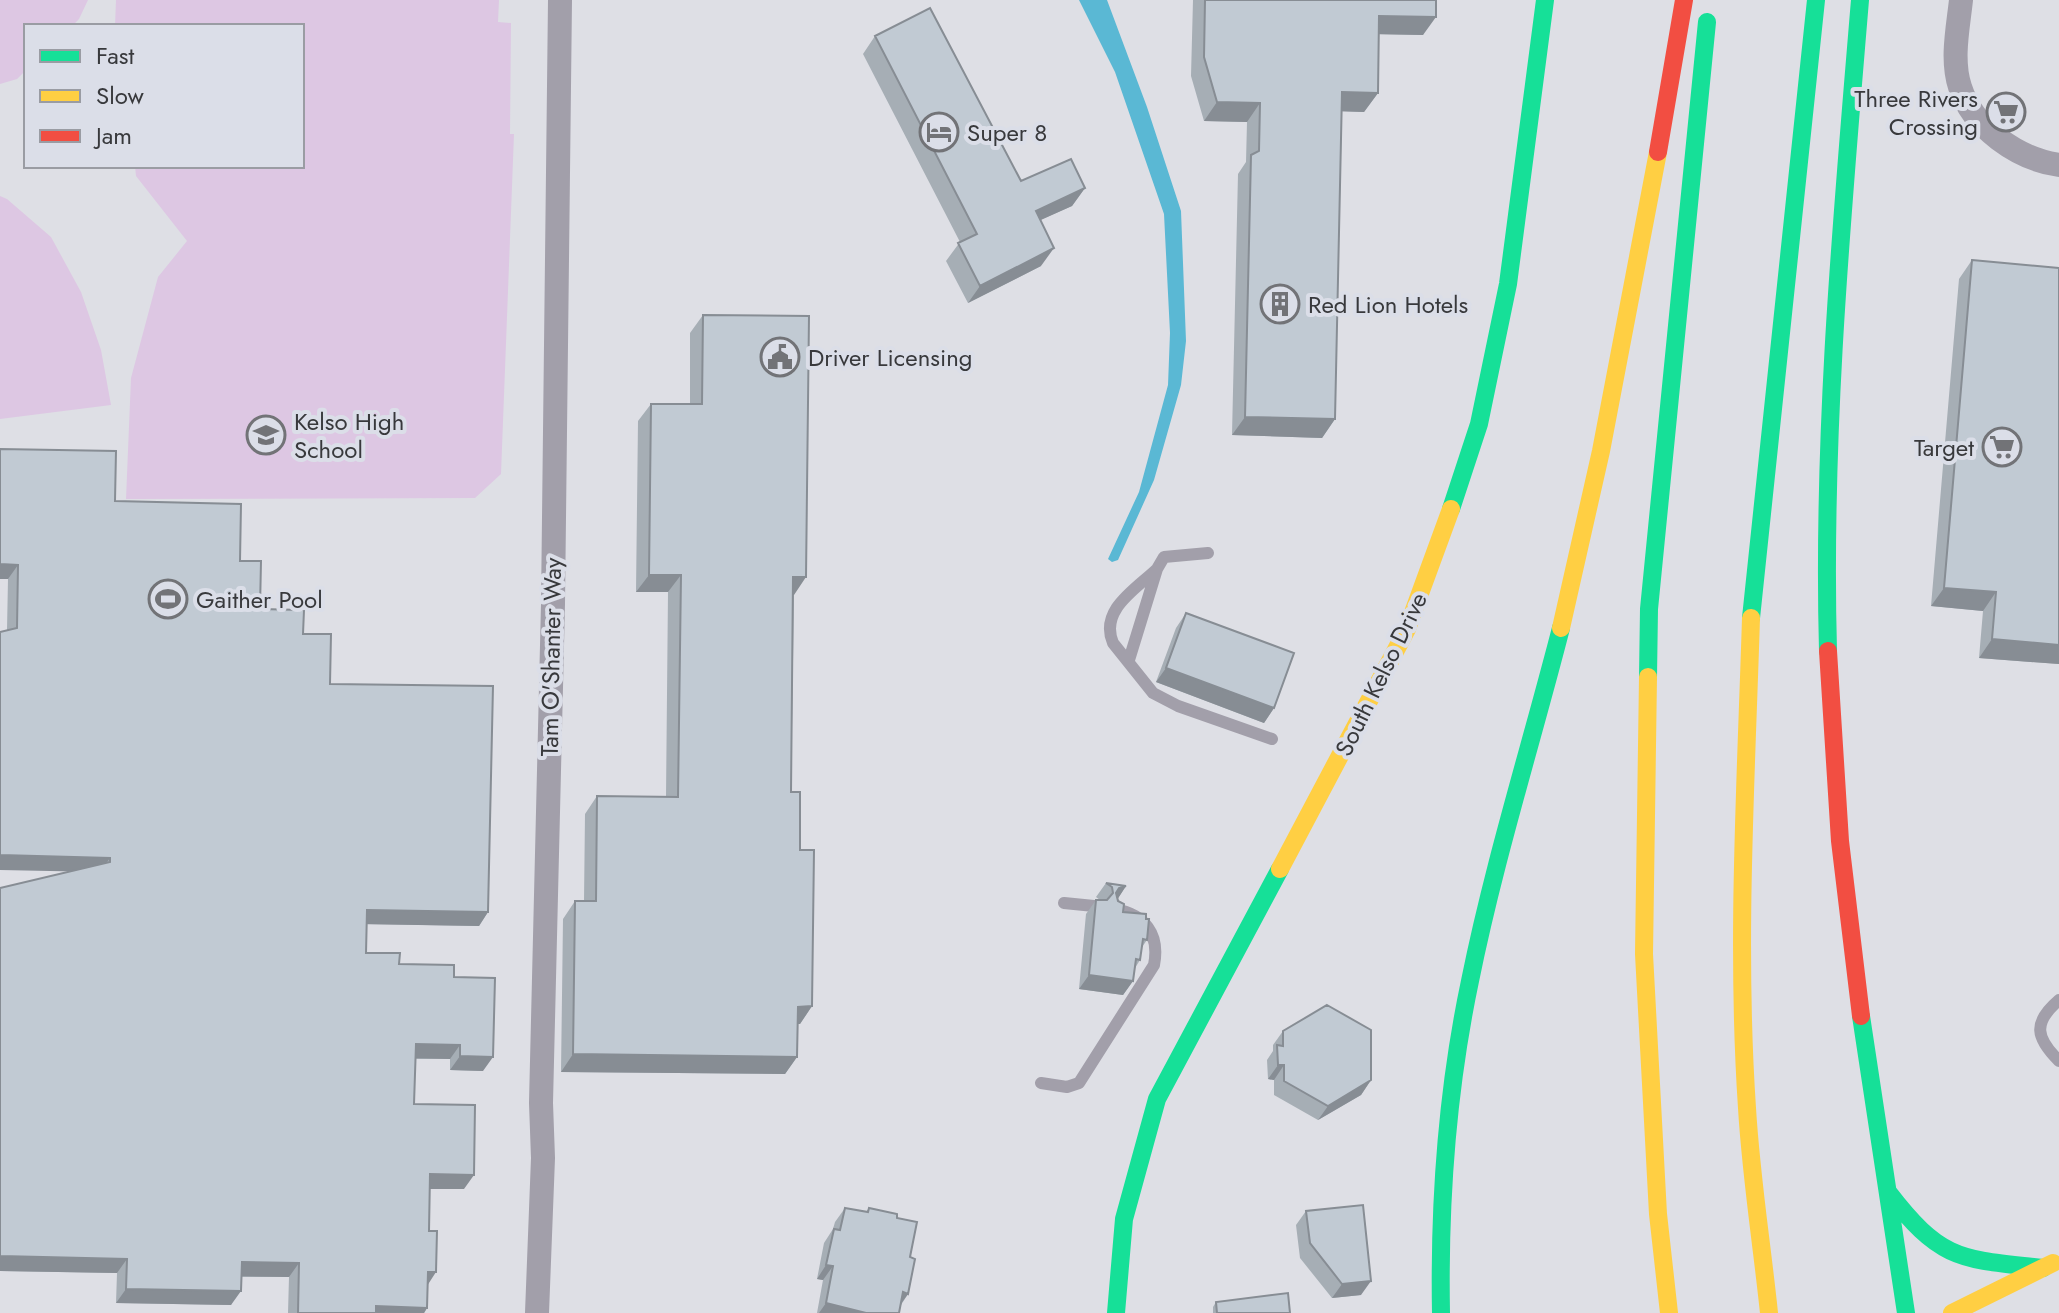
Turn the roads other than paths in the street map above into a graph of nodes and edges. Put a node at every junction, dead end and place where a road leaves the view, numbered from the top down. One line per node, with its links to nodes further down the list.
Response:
1 (560, 0): 21 (street, Tam O'Shanter Way)
2 (1545, 0): 22 (main road, South Kelso Drive)
3 (1684, 0): 23 (main road)
4 (1709, 0): 24 (main road)
5 (1816, 0): 25 (main road)
6 (1860, 0): 19 (main road)
7 (1961, 0): 8 (street)
8 (2059, 165)
9 (1208, 553): 10 (lane)
10 (1157, 569): 11 (lane); 11 (lane)
11 (1129, 660): 12 (lane)
12 (1272, 739)
13 (1064, 903): 14 (lane)
14 (1094, 906)
15 (1115, 909): 18 (lane)
16 (2059, 1000): 17 (lane)
17 (2059, 1061)
18 (1041, 1083)
19 (1887, 1190): 20 (main road); 26 (main road)
20 (2051, 1264): 27 (main road)
21 (537, 1313)
22 (1116, 1313)
23 (1441, 1313)
24 (1669, 1313)
25 (1769, 1313)
26 (1906, 1313)
27 (1952, 1313)

